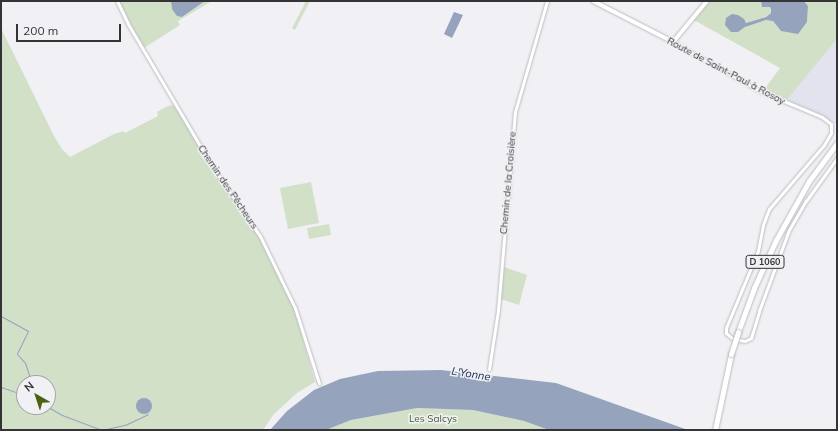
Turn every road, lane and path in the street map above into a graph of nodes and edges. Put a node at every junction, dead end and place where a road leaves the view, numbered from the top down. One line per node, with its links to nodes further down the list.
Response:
1 (117, 1): 11 (street, Chemin des Pêcheurs)
2 (547, 1): 10 (street, Chemin de la Croisière)
3 (594, 1): 5 (street, Route de Saint-Paul à Rosoy)
4 (707, 1): 5 (street)
5 (673, 42): 8 (street, Route de Saint-Paul à Rosoy)
6 (837, 142): 12 (main road, D 1060, bridge)
7 (837, 158): 9 (street)
8 (732, 338)
9 (739, 340)
10 (489, 369)
11 (319, 383)
12 (715, 429)

